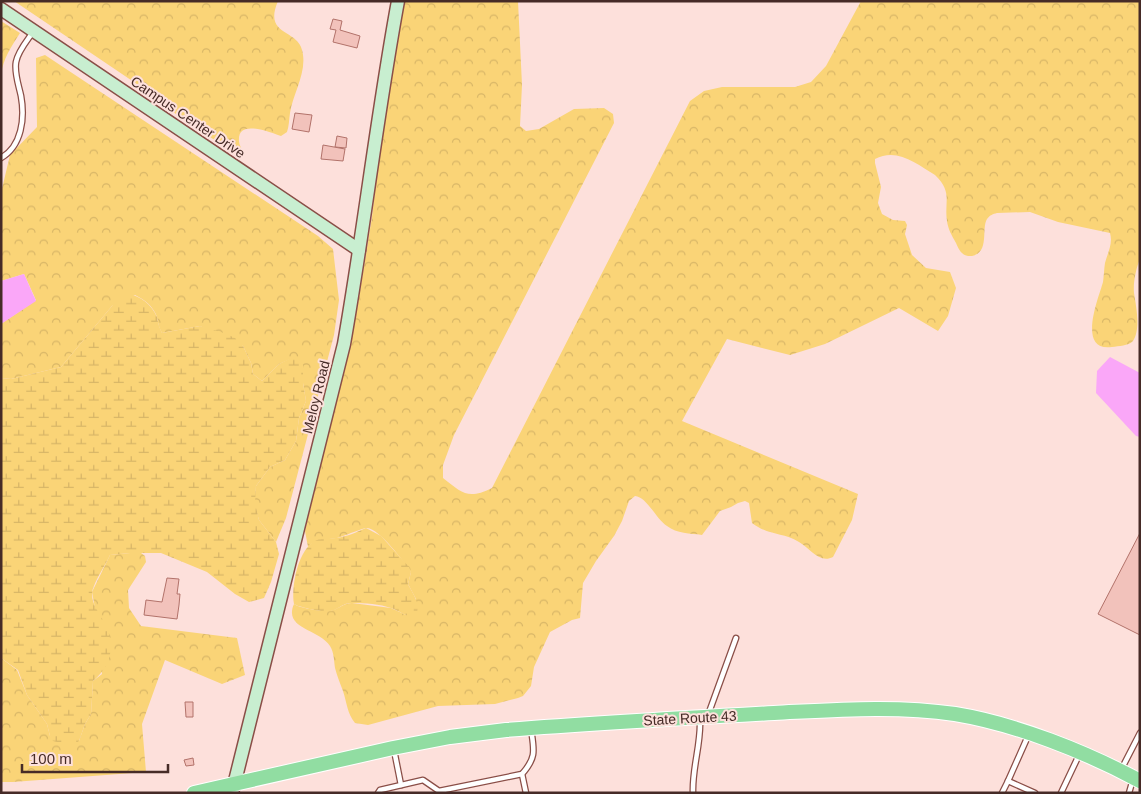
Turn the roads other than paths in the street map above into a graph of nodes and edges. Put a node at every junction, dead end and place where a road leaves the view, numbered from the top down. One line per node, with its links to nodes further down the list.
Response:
1 (398, 1): 5 (street, Meloy Road)
2 (1, 9): 3 (street, Campus Center Drive)
3 (34, 31): 4 (lane); 5 (street, Campus Center Drive)
4 (1, 158)
5 (359, 250): 17 (street, Meloy Road)
6 (736, 638): 7 (lane)
7 (704, 717): 8 (main road, State Route 43); 10 (main road, State Route 43); 22 (lane)
8 (531, 728): 11 (main road, State Route 43); 13 (lane)
9 (1140, 733): 14 (lane)
10 (1029, 734): 12 (main road, State Route 43); 15 (lane)
11 (393, 748): 16 (lane); 17 (main road, State Route 43)
12 (1080, 753): 14 (main road, State Route 43); 25 (lane)
13 (522, 774): 18 (lane); 21 (lane)
14 (1131, 777): 26 (lane)
15 (1008, 781): 23 (lane); 24 (lane)
16 (401, 785): 18 (lane); 20 (lane)
17 (233, 788): 19 (main road, State Route 43)
18 (438, 792)
19 (194, 793)
20 (378, 793)
21 (526, 793)
22 (693, 793)
23 (1002, 793)
24 (1035, 793)
25 (1061, 793)
26 (1129, 793)

